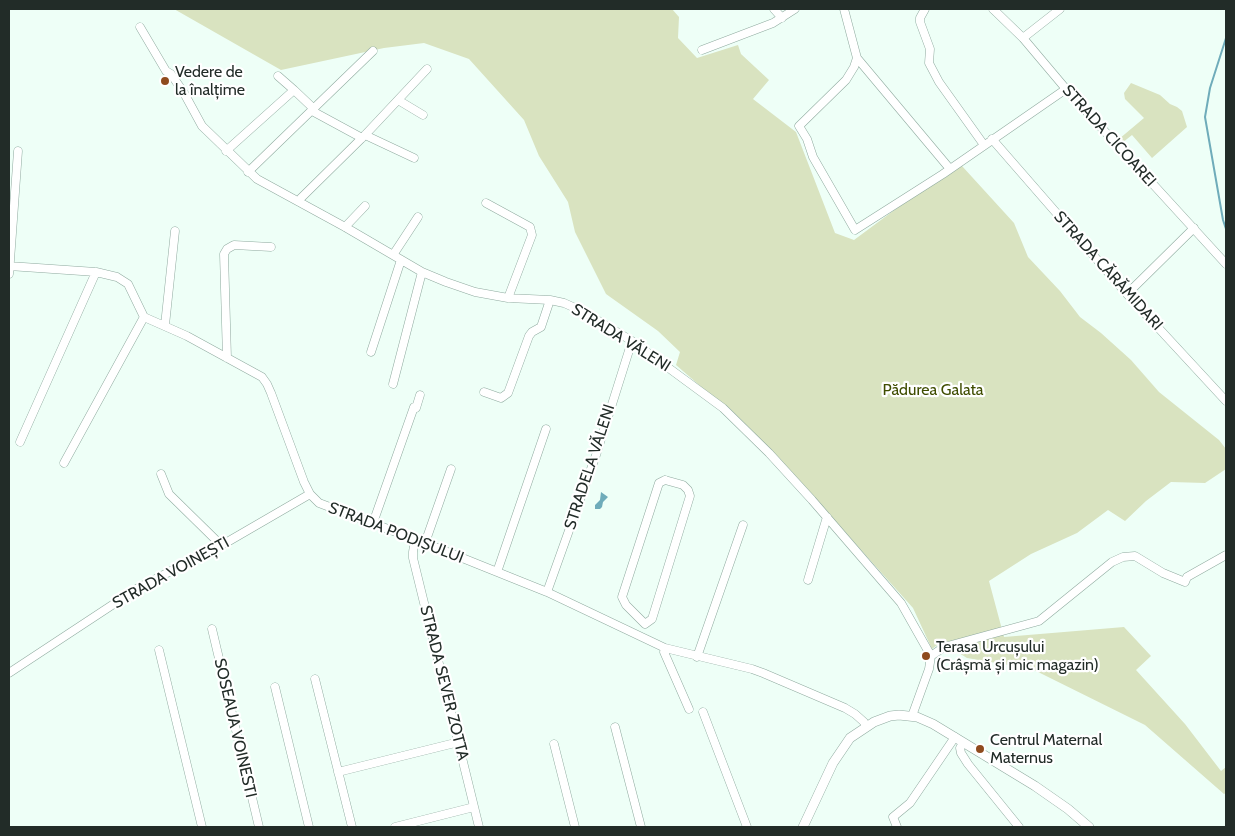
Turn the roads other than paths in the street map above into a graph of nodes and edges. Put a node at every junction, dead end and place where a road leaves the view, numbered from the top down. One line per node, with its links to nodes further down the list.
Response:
1 (774, 9): 7 (street)
2 (795, 9): 7 (street)
3 (844, 9): 12 (street)
4 (925, 9): 22 (street)
5 (992, 9): 9 (street, STRADA CICOAREI)
6 (1060, 9): 9 (street)
7 (782, 18): 10 (street)
8 (140, 27): 23 (street, STRADA VĂLENI)
9 (1023, 38): 15 (street, STRADA CICOAREI)
10 (702, 50)
11 (373, 51): 18 (street)
12 (857, 58): 26 (street); 26 (street)
13 (427, 68): 17 (street)
14 (278, 76): 16 (street)
15 (1066, 89): 21 (street); 33 (street, STRADA CICOAREI)
16 (294, 90): 18 (street); 23 (street)
17 (398, 100): 19 (street); 20 (street)
18 (313, 109): 20 (street); 27 (street)
19 (423, 115)
20 (364, 137): 25 (street); 28 (street)
21 (992, 139): 22 (street); 42 (street, STRADA CĂRĂMIDARI)
22 (984, 144): 26 (street)
23 (226, 150): 27 (street, STRADA VĂLENI)
24 (18, 151): 39 (street)
25 (414, 158)
26 (950, 168)
27 (248, 172): 28 (street, STRADA VĂLENI)
28 (299, 202): 32 (street, STRADA VĂLENI)
29 (486, 203): 43 (street)
30 (365, 206): 32 (street)
31 (418, 217): 36 (street)
32 (345, 227): 36 (street, STRADA VĂLENI)
33 (1194, 228): 38 (street, STRADA CICOAREI); 42 (street)
34 (175, 230): 46 (street)
35 (271, 247): 49 (street)
36 (393, 255): 37 (street, STRADA VĂLENI)
37 (400, 260): 41 (street, STRADA VĂLENI); 48 (street)
38 (1226, 264)
39 (9, 269): 40 (street)
40 (96, 272): 45 (street); 55 (street)
41 (422, 272): 43 (street, STRADA VĂLENI); 50 (street)
42 (1127, 294): 53 (street, STRADA CĂRĂMIDARI)
43 (508, 298): 44 (street, STRADA VĂLENI)
44 (550, 300): 47 (street, STRADA VĂLENI); 51 (street)
45 (144, 317): 46 (street, STRADA PODIȘULUI); 56 (street)
46 (165, 325): 49 (street, STRADA PODIȘULUI)
47 (632, 341): 60 (street, STRADA VĂLENI); 69 (street, STRADELA VĂLENI)
48 (371, 352)
49 (227, 358): 59 (street, STRADA PODIȘULUI)
50 (393, 384)
51 (484, 392)
52 (420, 395): 61 (street)
53 (1226, 402)
54 (546, 429): 67 (street)
55 (20, 442)
56 (64, 463)
57 (451, 468): 64 (street)
58 (161, 474): 65 (street)
59 (310, 494): 61 (street, STRADA PODIȘULUI); 65 (street, STRADA VOINEȘTI)
60 (827, 517): 68 (street); 75 (street, STRADA VĂLENI)
61 (373, 523): 63 (street, STRADA PODIȘULUI)
62 (743, 525): 76 (street)
63 (415, 539): 64 (street, STRADA PODIȘULUI); 86 (street, STRADA SEVER ZOTTA)
64 (425, 543): 67 (street, STRADA PODIȘULUI)
65 (221, 545): 77 (street, STRADA VOINEȘTI)
66 (1226, 555): 75 (street)
67 (497, 572): 69 (street, STRADA PODIȘULUI)
68 (808, 580)
69 (547, 592): 72 (street, STRADA PODIȘULUI)
70 (645, 624): 70 (street); 72 (street)
71 (212, 629): 92 (street, SOSEAUA VOINESTI)
72 (641, 637): 73 (street, STRADA PODIȘULUI)
73 (665, 648): 76 (street, STRADA PODIȘULUI); 80 (street)
74 (159, 650): 91 (street)
75 (931, 656): 82 (street)
76 (697, 657): 83 (street, STRADA PODIȘULUI)
77 (9, 673)
78 (315, 679): 89 (street)
79 (274, 687): 93 (street)
80 (688, 710)
81 (703, 712): 99 (street)
82 (912, 716): 83 (main road); 85 (main road)
83 (866, 726): 100 (main road)
84 (615, 727): 98 (street)
85 (955, 737): 87 (main road); 101 (street)
86 (459, 742): 89 (street); 90 (street, STRADA SEVER ZOTTA)
87 (963, 743): 102 (street); 103 (main road)
88 (554, 744): 97 (street)
89 (338, 772): 94 (street)
90 (474, 807): 95 (street); 96 (street, STRADA SEVER ZOTTA)
91 (202, 827)
92 (258, 827)
93 (309, 827)
94 (352, 827)
95 (395, 827)
96 (479, 827)
97 (575, 827)
98 (641, 827)
99 (746, 827)
100 (803, 827)
101 (897, 827)
102 (1019, 827)
103 (1089, 827)

